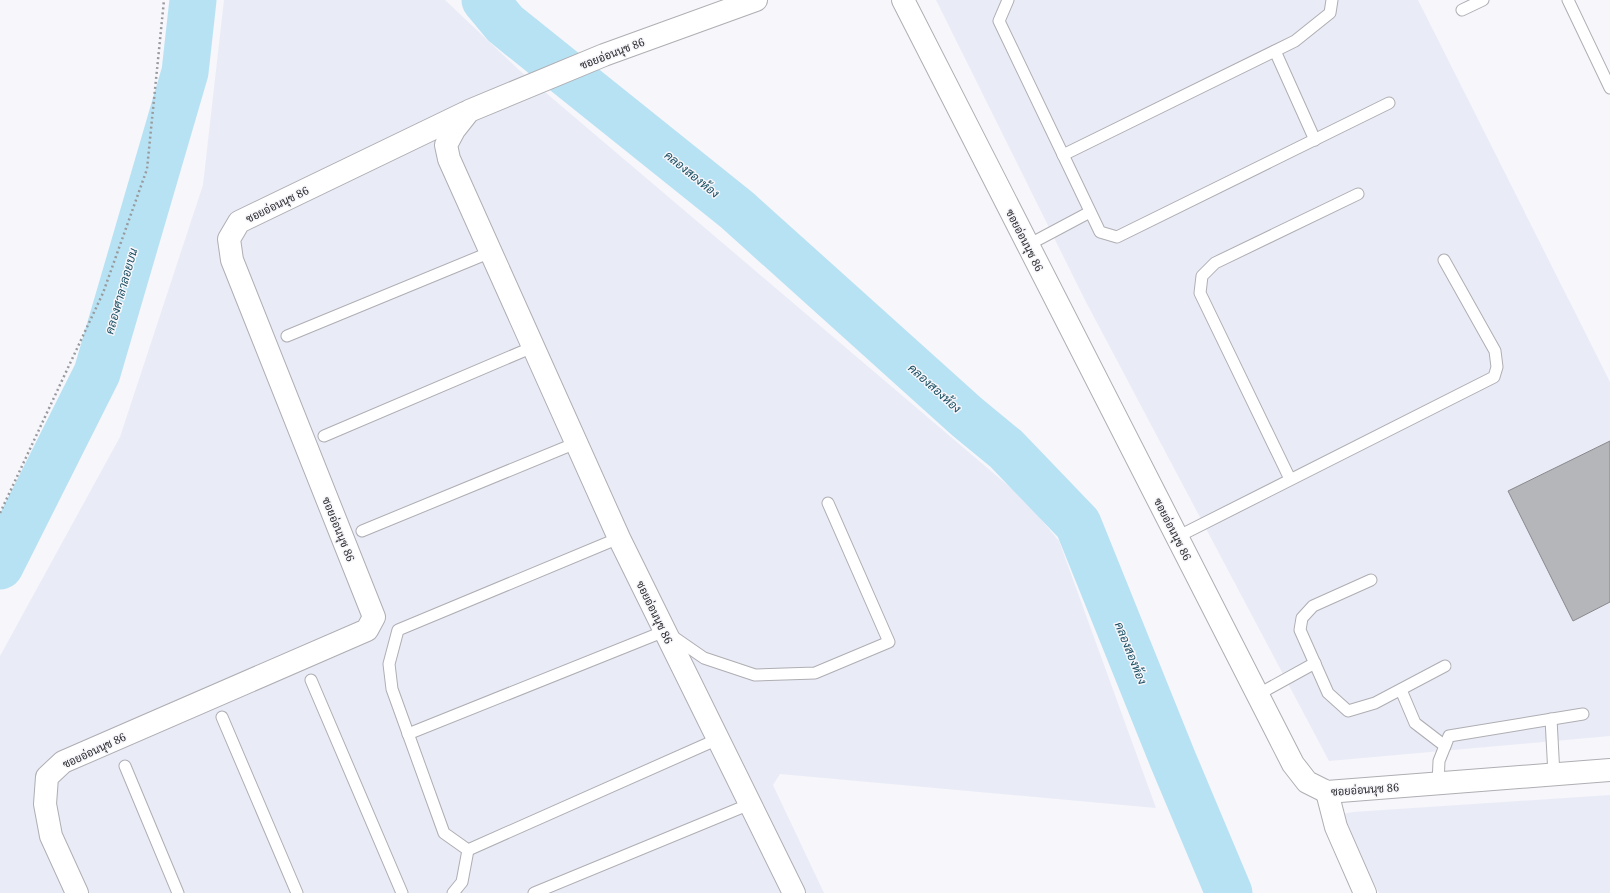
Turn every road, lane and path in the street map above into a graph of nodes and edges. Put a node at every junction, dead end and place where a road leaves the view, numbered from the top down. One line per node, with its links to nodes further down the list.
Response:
1 (164, 0): 26 (path)
2 (756, 0): 12 (street, ซอยอ่อนนุช 86)
3 (903, 0): 17 (street, ซอยอ่อนนุช 86)
4 (1008, 0): 14 (lane)
5 (1332, 0): 9 (lane)
6 (1483, 0): 8 (lane)
7 (1568, 0): 10 (lane)
8 (1462, 10)
9 (1275, 51): 13 (lane); 14 (lane)
10 (1610, 88)
11 (1389, 103): 13 (lane)
12 (470, 111): 18 (street, ซอยอ่อนนุช 86); 51 (street, ซอยอ่อนนุช 86)
13 (1315, 140): 16 (lane)
14 (1063, 155): 16 (lane)
15 (1358, 194): 24 (lane)
16 (1090, 212): 17 (lane)
17 (1028, 245): 28 (street, ซอยอ่อนนุช 86)
18 (491, 252): 20 (lane); 21 (street, ซอยอ่อนนุช 86)
19 (1444, 260): 24 (lane)
20 (287, 336)
21 (533, 347): 22 (lane); 23 (street, ซอยอ่อนนุช 86)
22 (324, 436)
23 (576, 443): 27 (lane); 29 (street, ซอยอ่อนนุช 86)
24 (1290, 479): 28 (lane)
25 (828, 503): 31 (lane)
26 (0, 513)
27 (362, 531)
28 (1177, 537): 36 (street, ซอยอ่อนนุช 86)
29 (619, 538): 31 (street, ซอยอ่อนนุช 86); 40 (lane)
30 (1370, 580): 32 (lane)
31 (665, 631): 40 (lane); 41 (street, ซอยอ่อนนุช 86)
32 (1314, 663): 35 (lane); 36 (lane)
33 (1445, 666): 35 (lane)
34 (311, 680): 54 (lane)
35 (1401, 690): 42 (lane)
36 (1257, 695): 47 (street, ซอยอ่อนนุช 86)
37 (1583, 714): 39 (lane)
38 (222, 717): 53 (lane)
39 (1551, 719): 42 (lane); 45 (lane)
40 (408, 734): 49 (lane)
41 (718, 739): 48 (street, ซอยอ่อนนุช 86); 49 (lane)
42 (1445, 746): 46 (lane)
43 (125, 766): 52 (lane)
44 (1610, 770): 45 (street, ซอยอ่อนนุช 86)
45 (1554, 775): 46 (street, ซอยอ่อนนุช 86)
46 (1438, 784): 47 (street, ซอยอ่อนนุช 86)
47 (1327, 792): 57 (street)
48 (750, 804): 50 (street, ซอยอ่อนนุช 86); 56 (lane)
49 (468, 850): 55 (lane)
50 (792, 892)
51 (77, 893)
52 (178, 893)
53 (297, 893)
54 (402, 893)
55 (453, 893)
56 (534, 893)
57 (1365, 893)

